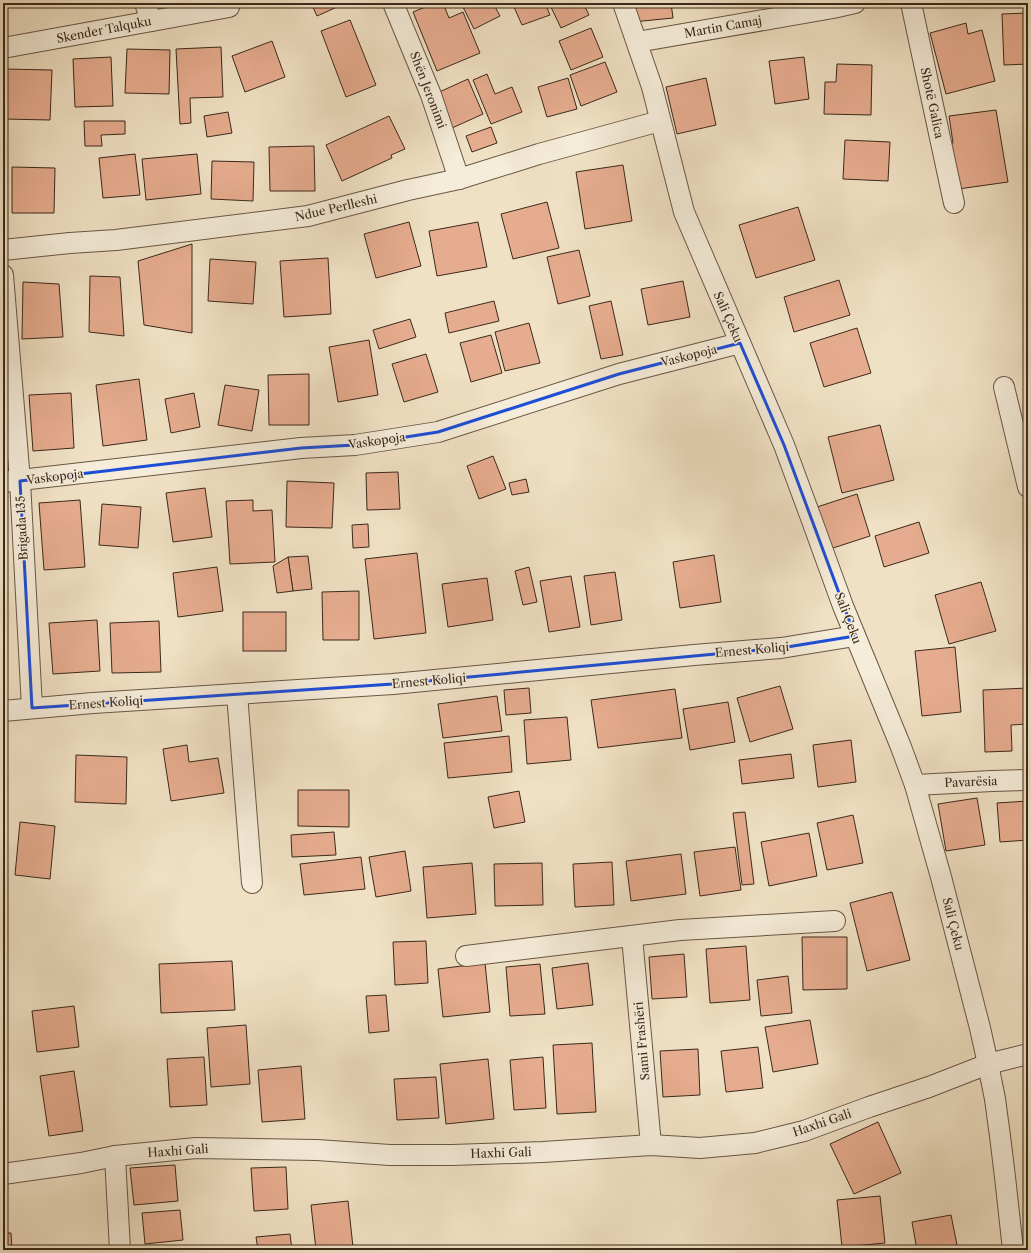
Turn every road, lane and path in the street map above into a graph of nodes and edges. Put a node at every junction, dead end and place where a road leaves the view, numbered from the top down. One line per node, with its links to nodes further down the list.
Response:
1 (393, 3): 10 (street, Shën Jeronimi)
2 (623, 3): 7 (street, Sali Çeku)
3 (855, 3): 7 (street, Martin Camaj)
4 (911, 3): 11 (street, Shotë Galica)
5 (228, 7): 6 (street, Skender Talquku)
6 (148, 12): 8 (street, Skender Talquku)
7 (637, 42): 9 (street, Sali Çeku)
8 (3, 48)
9 (660, 121): 10 (street, Ndue Perlleshi); 14 (street, Sali Çeku)
10 (459, 179): 12 (street, Ndue Perlleshi)
11 (954, 203)
12 (3, 250)
13 (3, 275): 16 (street, Brigada 135)
14 (740, 343): 16 (street, Vaskopoja); 18 (street, Sali Çeku)
15 (1004, 387): 17 (street)
16 (11, 482): 20 (street, Brigada 135)
17 (1028, 488)
18 (855, 636): 19 (street, Ernest Koliqi); 23 (street, Sali Çeku)
19 (237, 694): 20 (street, Ernest Koliqi); 24 (street)
20 (32, 708): 21 (street, Ernest Koliqi)
21 (3, 711)
22 (1028, 780): 23 (street, Pavarësia)
23 (915, 785): 29 (street, Sali Çeku)
24 (252, 883)
25 (834, 920): 26 (street)
26 (632, 937): 27 (street); 30 (street, Sami Frashëri)
27 (466, 956)
28 (1028, 1054): 29 (street, Haxhi Gali)
29 (988, 1064): 30 (street, Haxhi Gali); 34 (street, Sali Çeku)
30 (651, 1145): 31 (street, Haxhi Gali)
31 (115, 1156): 32 (street, Haxhi Gali); 33 (street)
32 (3, 1174)
33 (120, 1250)
34 (1013, 1250)

